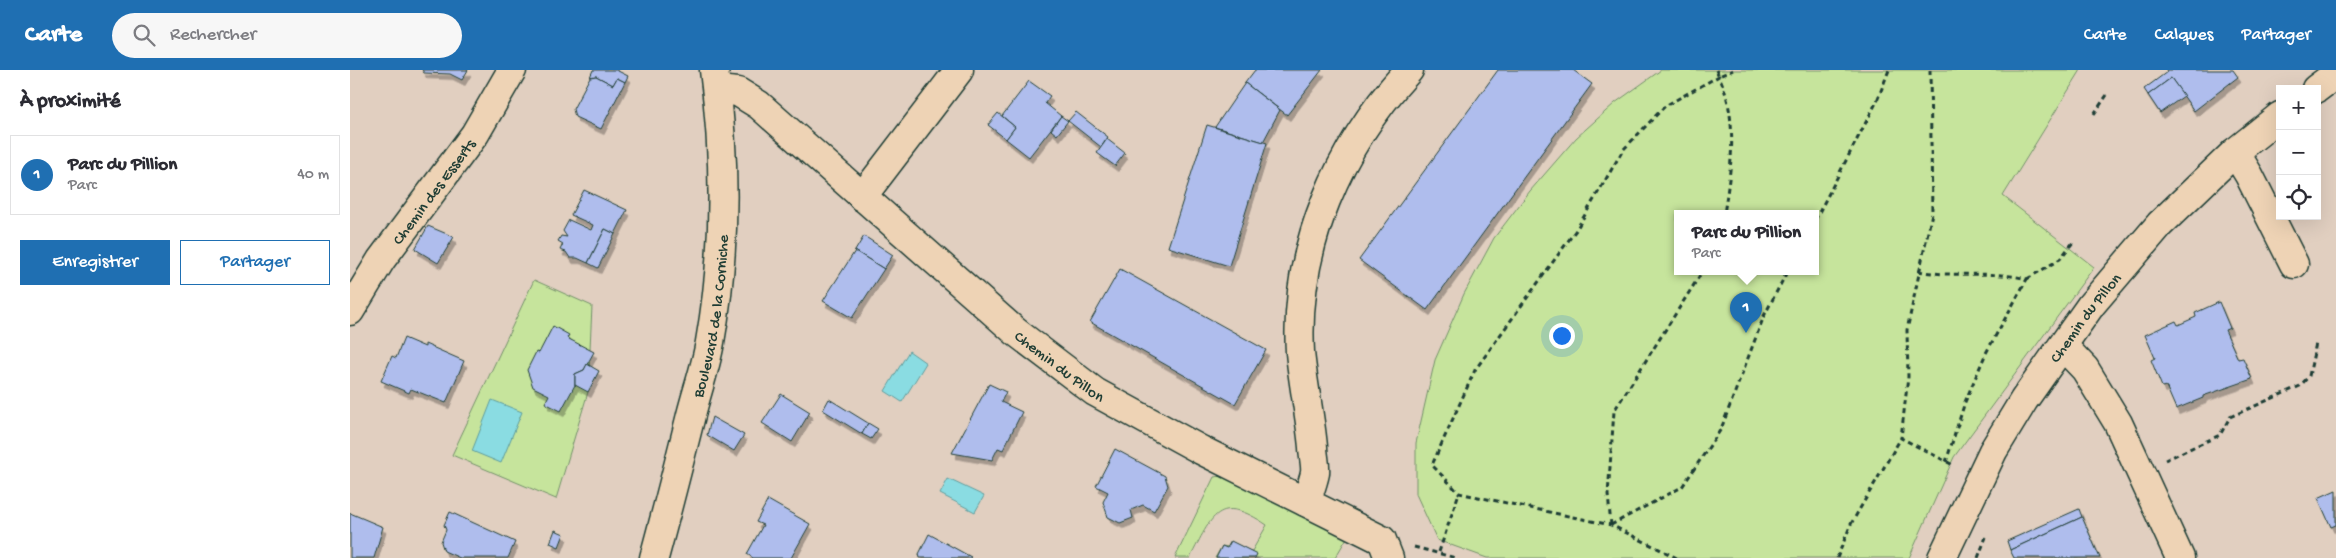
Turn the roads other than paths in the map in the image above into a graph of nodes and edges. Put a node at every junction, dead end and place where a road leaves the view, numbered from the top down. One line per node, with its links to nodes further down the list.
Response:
1 (512, 70): 11 (street, Chemin des Esserts)
2 (958, 70): 9 (street)
3 (1410, 70): 13 (street)
4 (2336, 74): 6 (street)
5 (716, 80): 9 (street, Chemin du Pillon); 15 (street, Boulevard de la Corniche)
6 (2321, 85)
7 (2276, 119): 8 (street, Chemin du Pillon)
8 (2235, 152): 10 (street); 12 (street, Chemin du Pillon)
9 (862, 197): 13 (street, Chemin du Pillon)
10 (2294, 264)
11 (350, 310)
12 (2063, 346): 16 (street, Chemin du Pillon); 17 (street)
13 (1306, 502): 14 (street, Chemin du Pillon)
14 (1386, 549)
15 (654, 558)
16 (1942, 558)
17 (2180, 558)

